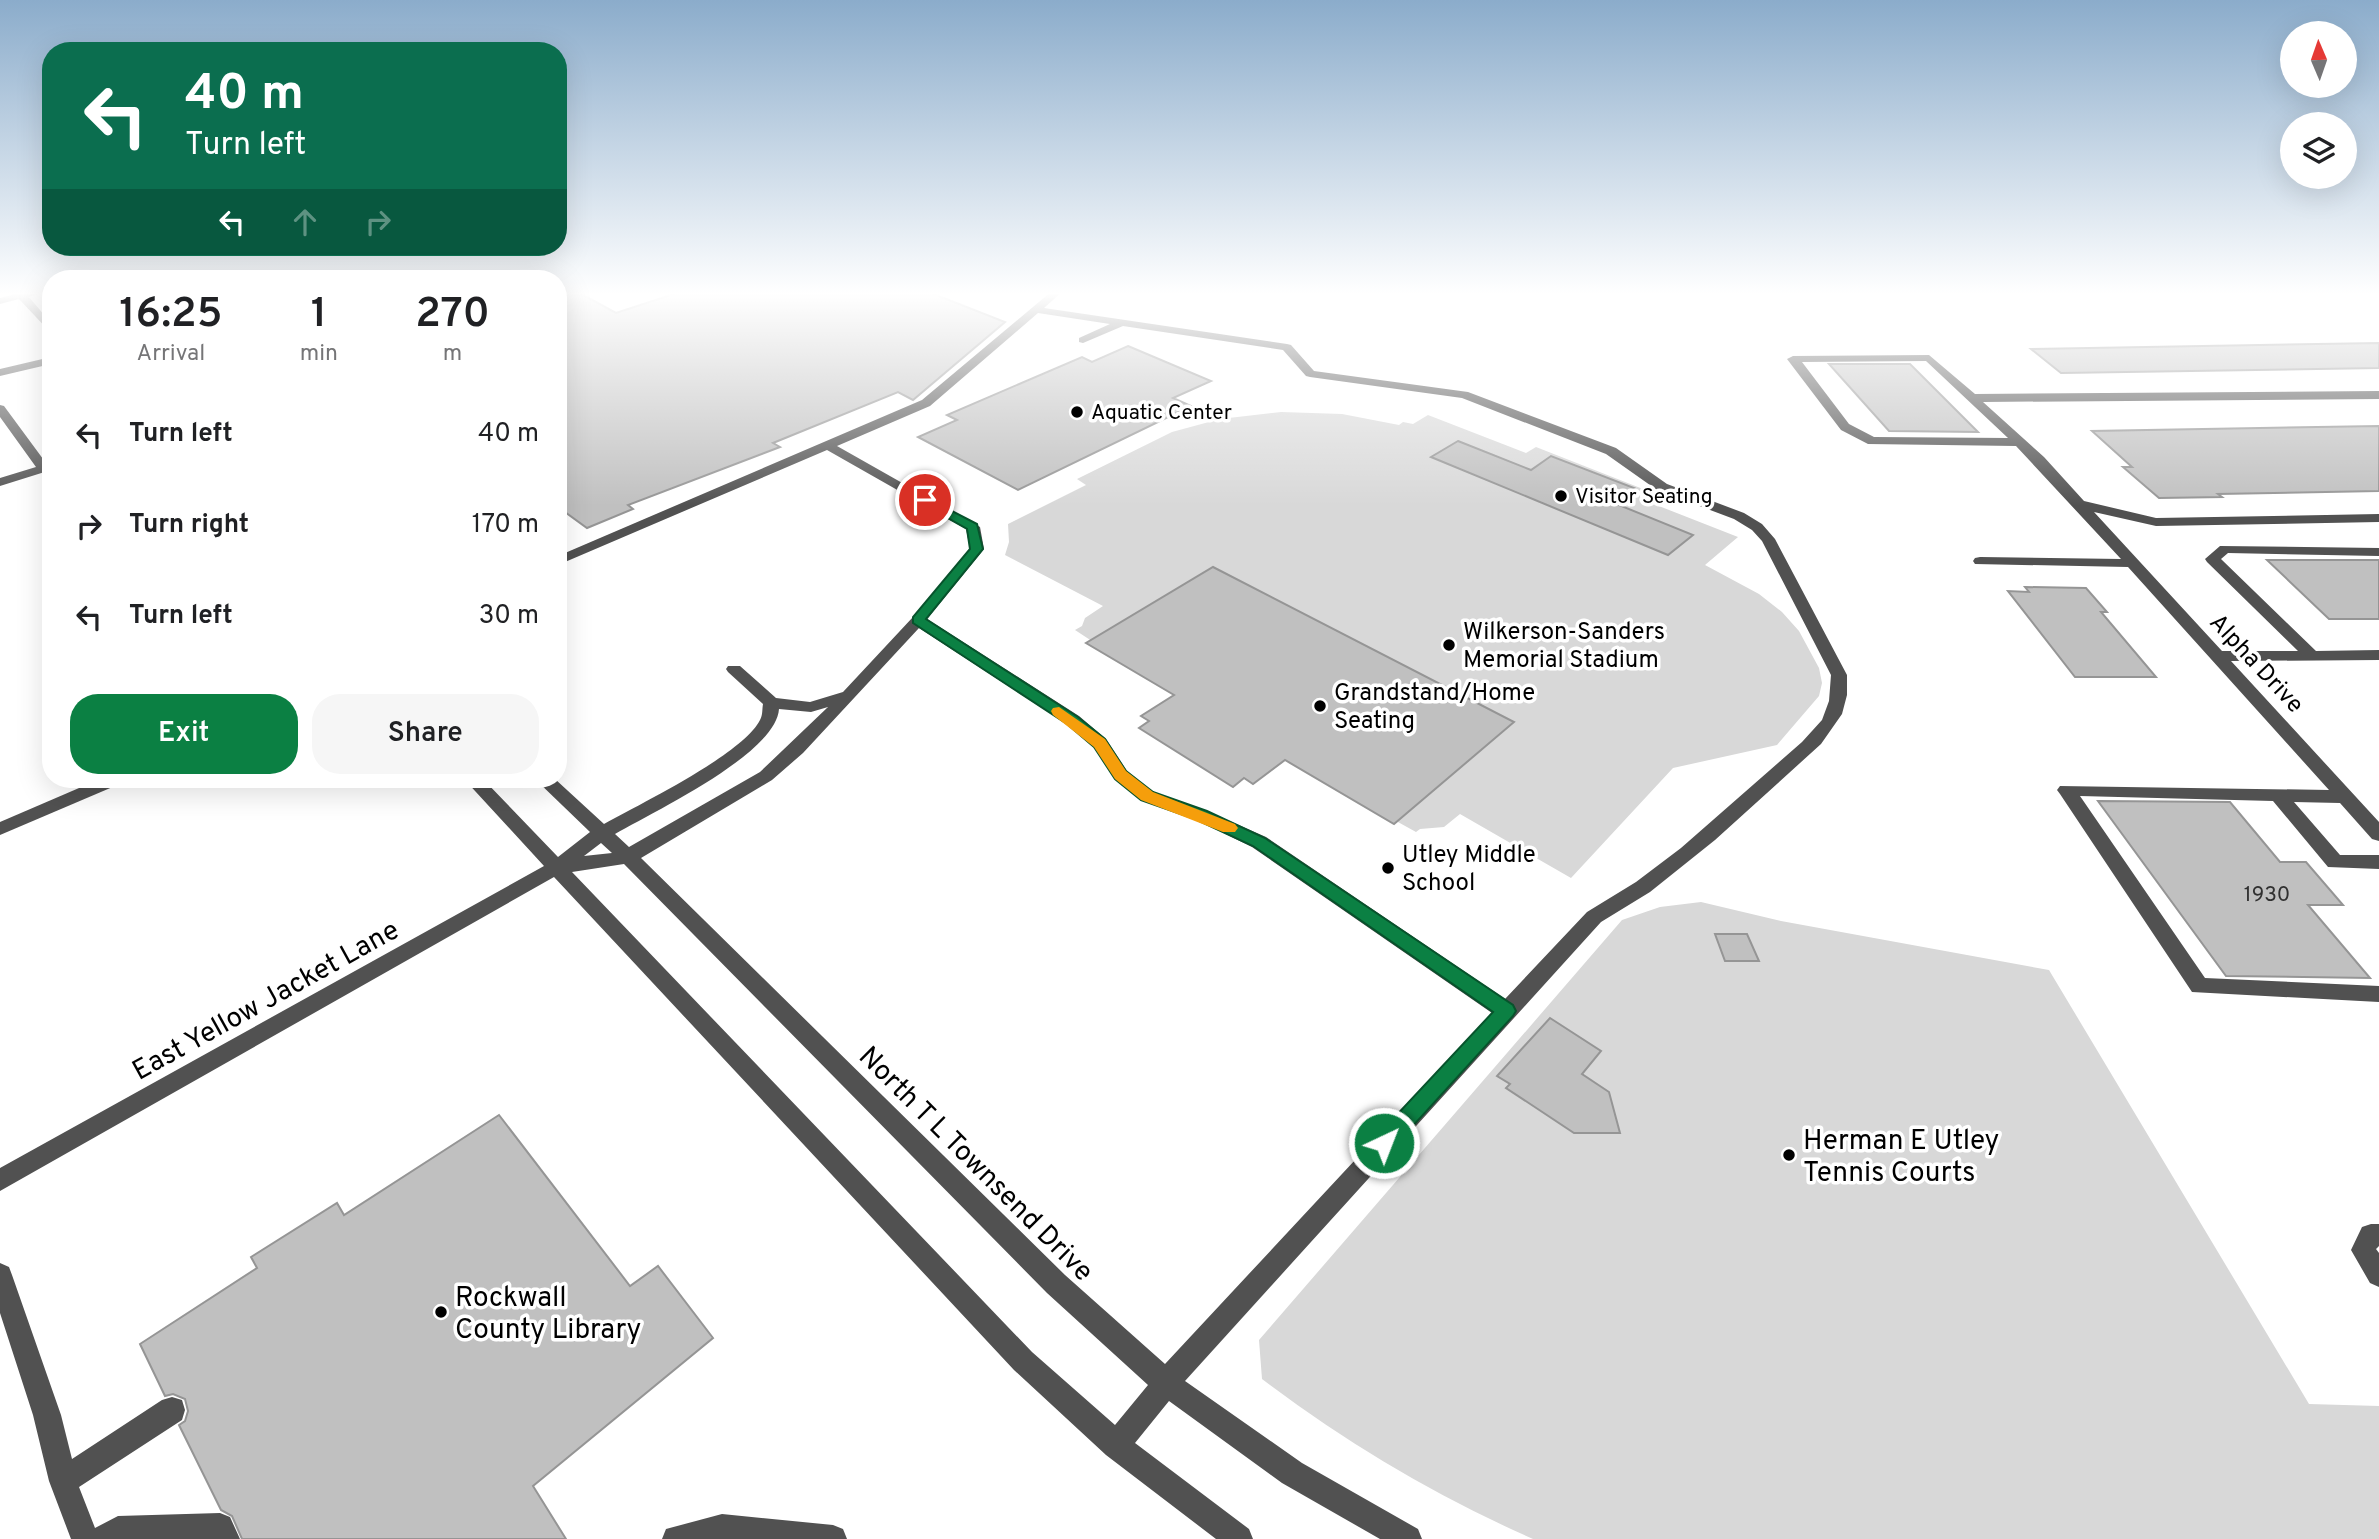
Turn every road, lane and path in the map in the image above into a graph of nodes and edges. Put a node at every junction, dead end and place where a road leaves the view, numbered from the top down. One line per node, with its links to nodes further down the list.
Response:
1 (40, 363): 6 (street)
2 (974, 363): 11 (street)
3 (1301, 363): 40 (street)
4 (1796, 363): 10 (street, Alpha Drive)
5 (1934, 363): 8 (street, Alpha Drive)
6 (0, 373)
7 (2379, 395): 8 (street)
8 (1972, 398): 10 (street, Alpha Drive)
9 (0, 409): 12 (street)
10 (2019, 442): 15 (street, Alpha Drive)
11 (827, 445): 18 (street); 21 (street)
12 (42, 462)
13 (42, 469): 14 (street)
14 (0, 482)
15 (2078, 504): 16 (street); 20 (street, Alpha Drive)
16 (2379, 518)
17 (2379, 552): 22 (street)
18 (567, 557)
19 (1980, 561): 20 (street)
20 (2131, 563): 24 (street, Alpha Drive)
21 (918, 620): 26 (street); 40 (street)
22 (2311, 655): 23 (street); 24 (street)
23 (2379, 655)
24 (2218, 656): 32 (street, Alpha Drive)
25 (734, 669): 27 (street)
26 (849, 695): 27 (street); 36 (street)
27 (771, 703): 34 (street)
28 (95, 788): 33 (street)
29 (482, 788): 38 (street)
30 (554, 788): 34 (street, North T L Townsend Drive)
31 (2277, 795): 32 (street); 37 (street); 39 (street)
32 (2345, 797): 35 (street, Alpha Drive)
33 (0, 829)
34 (602, 833): 36 (street, North T L Townsend Drive); 38 (street)
35 (2379, 834)
36 (628, 857): 38 (street); 45 (street, North T L Townsend Drive)
37 (2379, 862)
38 (558, 867): 41 (street, East Yellow Jacket Lane); 47 (street)
39 (2379, 994)
40 (1506, 1011): 45 (street)
41 (0, 1180)
42 (2379, 1235): 44 (street)
43 (0, 1275): 48 (street)
44 (2379, 1275)
45 (1166, 1383): 47 (street); 55 (street, North T L Townsend Drive)
46 (172, 1410): 48 (street)
47 (1116, 1446): 54 (street)
48 (63, 1481): 49 (street)
49 (85, 1539)
50 (105, 1539): 51 (street)
51 (226, 1539)
52 (676, 1539): 53 (street)
53 (833, 1539)
54 (1239, 1539)
55 (1408, 1539)

